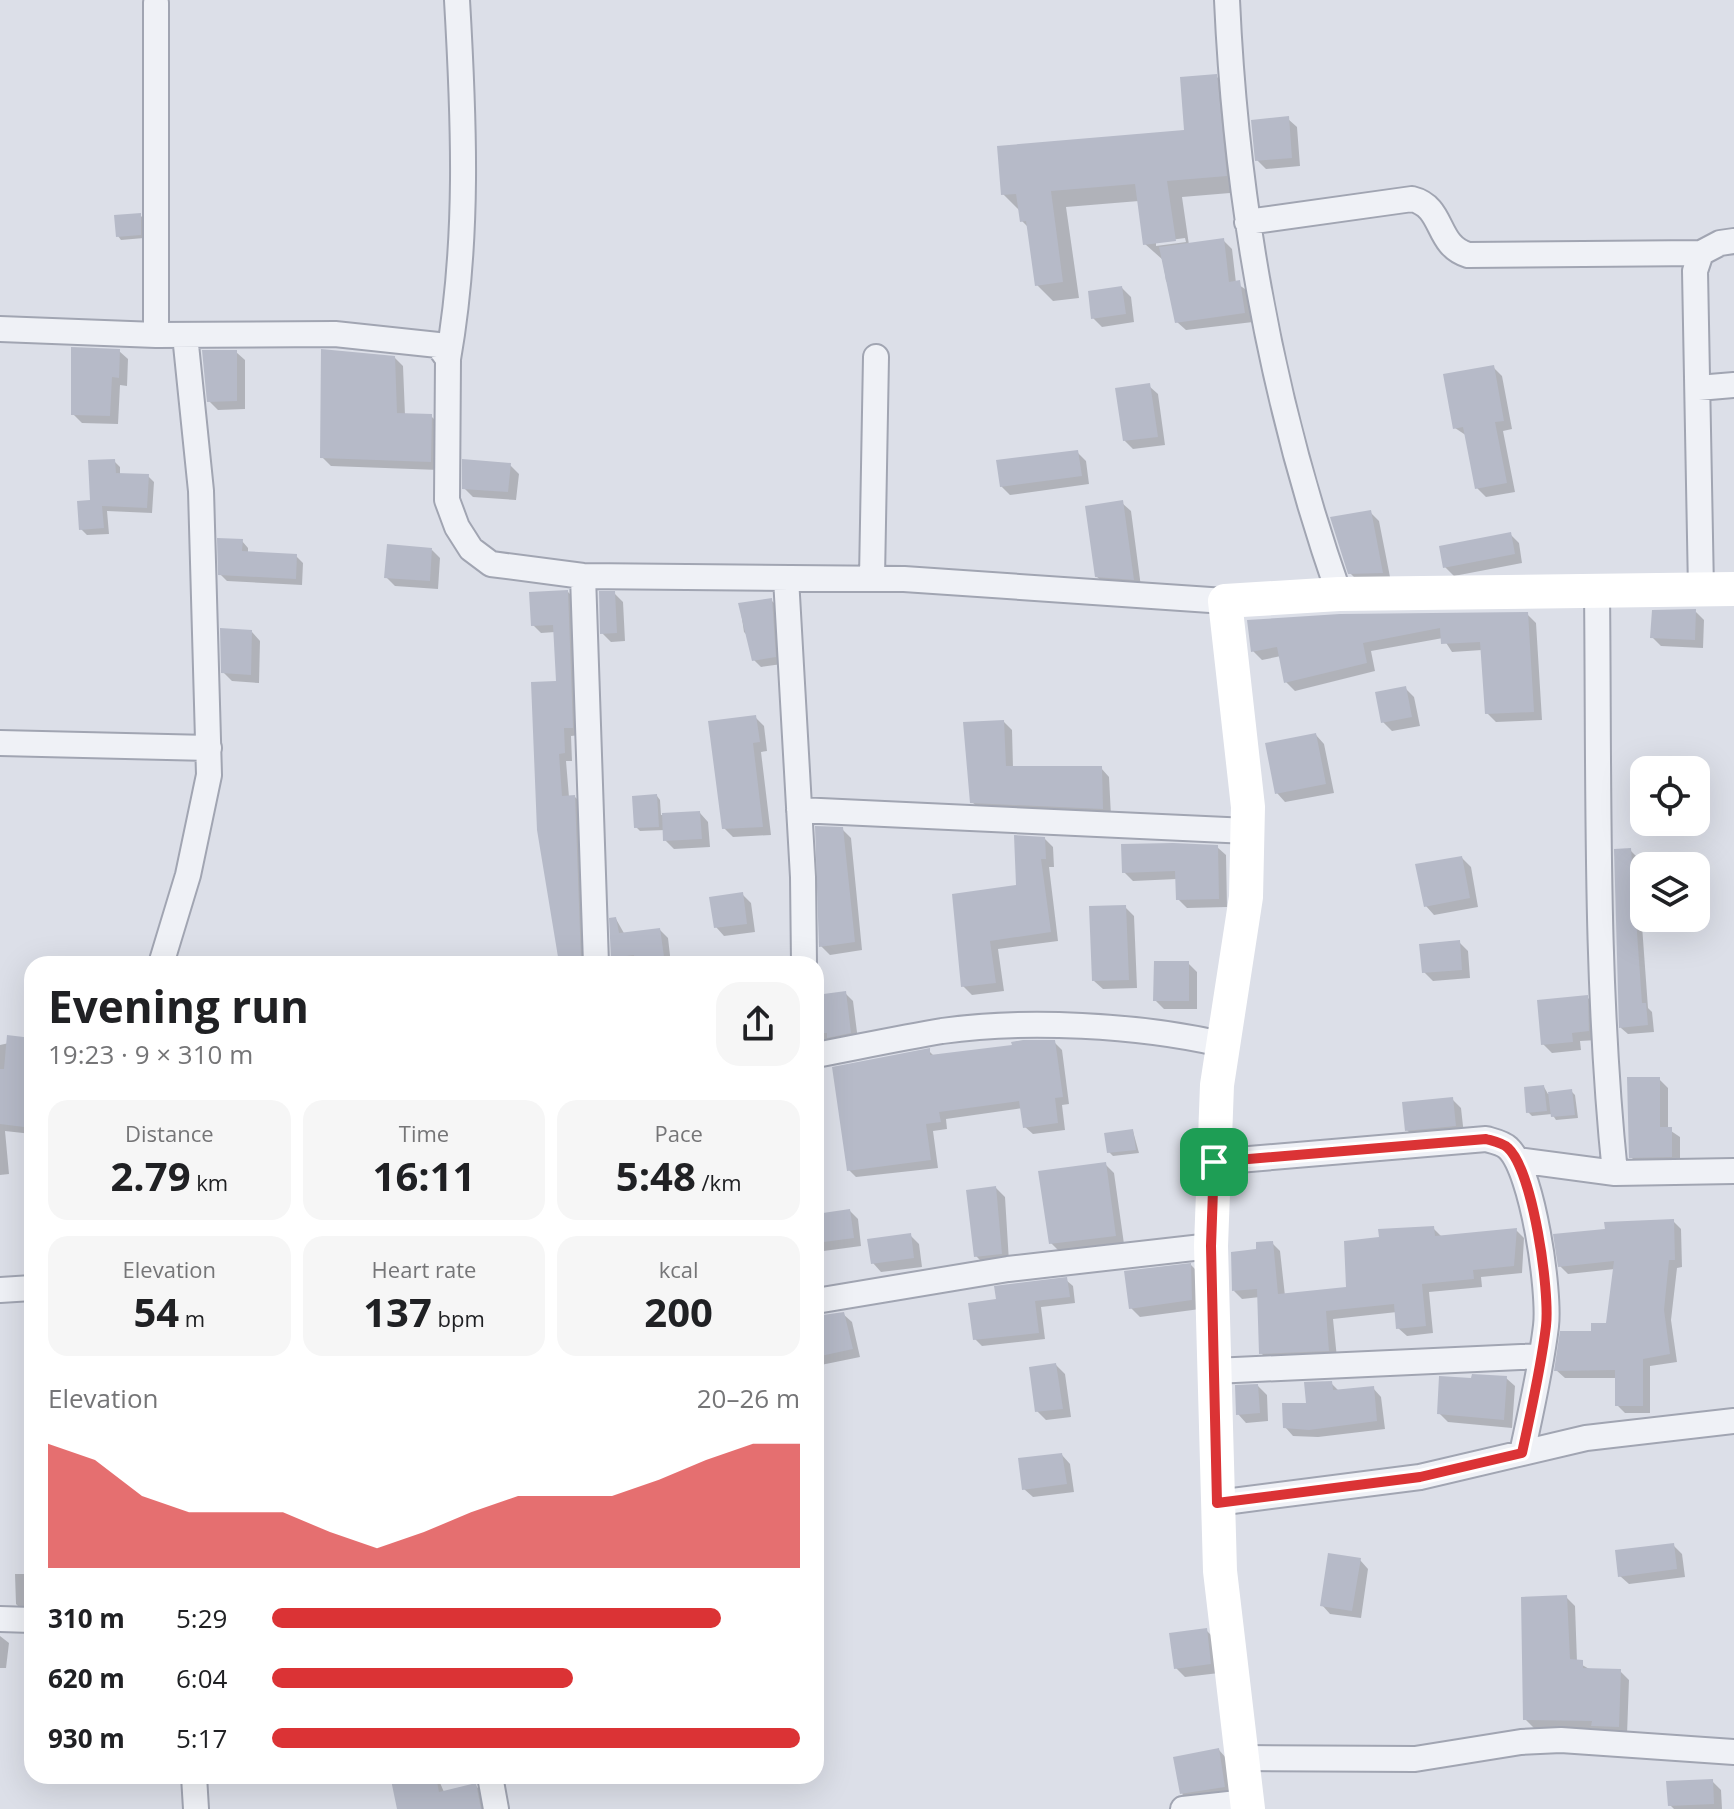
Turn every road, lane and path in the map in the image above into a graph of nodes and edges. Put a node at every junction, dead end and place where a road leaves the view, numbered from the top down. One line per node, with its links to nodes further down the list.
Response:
1 (457, 0): 11 (street)
2 (1227, 0): 4 (street)
3 (156, 3): 8 (street)
4 (1247, 222): 6 (street); 19 (street)
5 (1734, 241): 6 (street)
6 (1701, 253): 13 (street)
7 (0, 329): 8 (street)
8 (156, 335): 9 (street)
9 (185, 335): 11 (street); 22 (street)
10 (876, 357): 16 (street)
11 (448, 359): 14 (street)
12 (1734, 385): 13 (street)
13 (1698, 388): 18 (street)
14 (583, 576): 15 (street); 26 (street)
15 (786, 578): 16 (street); 23 (street)
16 (872, 578): 20 (street)
17 (1597, 590): 18 (street); 19 (street); 33 (street)
18 (1718, 590)
19 (1339, 594): 20 (street)
20 (1225, 601): 24 (street)
21 (0, 743): 22 (street)
22 (209, 748): 25 (street)
23 (799, 810): 24 (street); 27 (street)
24 (1248, 831): 28 (street)
25 (163, 956)
26 (596, 956)
27 (804, 956)
28 (1221, 1044): 29 (street); 31 (street)
29 (824, 1054)
30 (1518, 1160): 31 (street); 33 (street); 38 (street)
31 (1214, 1162): 34 (street)
32 (1734, 1171): 33 (street)
33 (1615, 1173)
34 (1211, 1246): 37 (street); 39 (street)
35 (24, 1288): 36 (street)
36 (0, 1290)
37 (824, 1300)
38 (1541, 1356): 39 (street); 41 (street)
39 (1214, 1371): 42 (street)
40 (1734, 1421): 41 (street)
41 (1522, 1453): 42 (street)
42 (1217, 1503): 46 (street)
43 (0, 1619): 44 (street)
44 (24, 1620)
45 (1734, 1752): 46 (street)
46 (1242, 1758): 49 (street)
47 (194, 1784): 50 (street)
48 (491, 1784): 51 (street)
49 (1248, 1806): 52 (street)
50 (196, 1809)
51 (496, 1809)
52 (1183, 1809)

